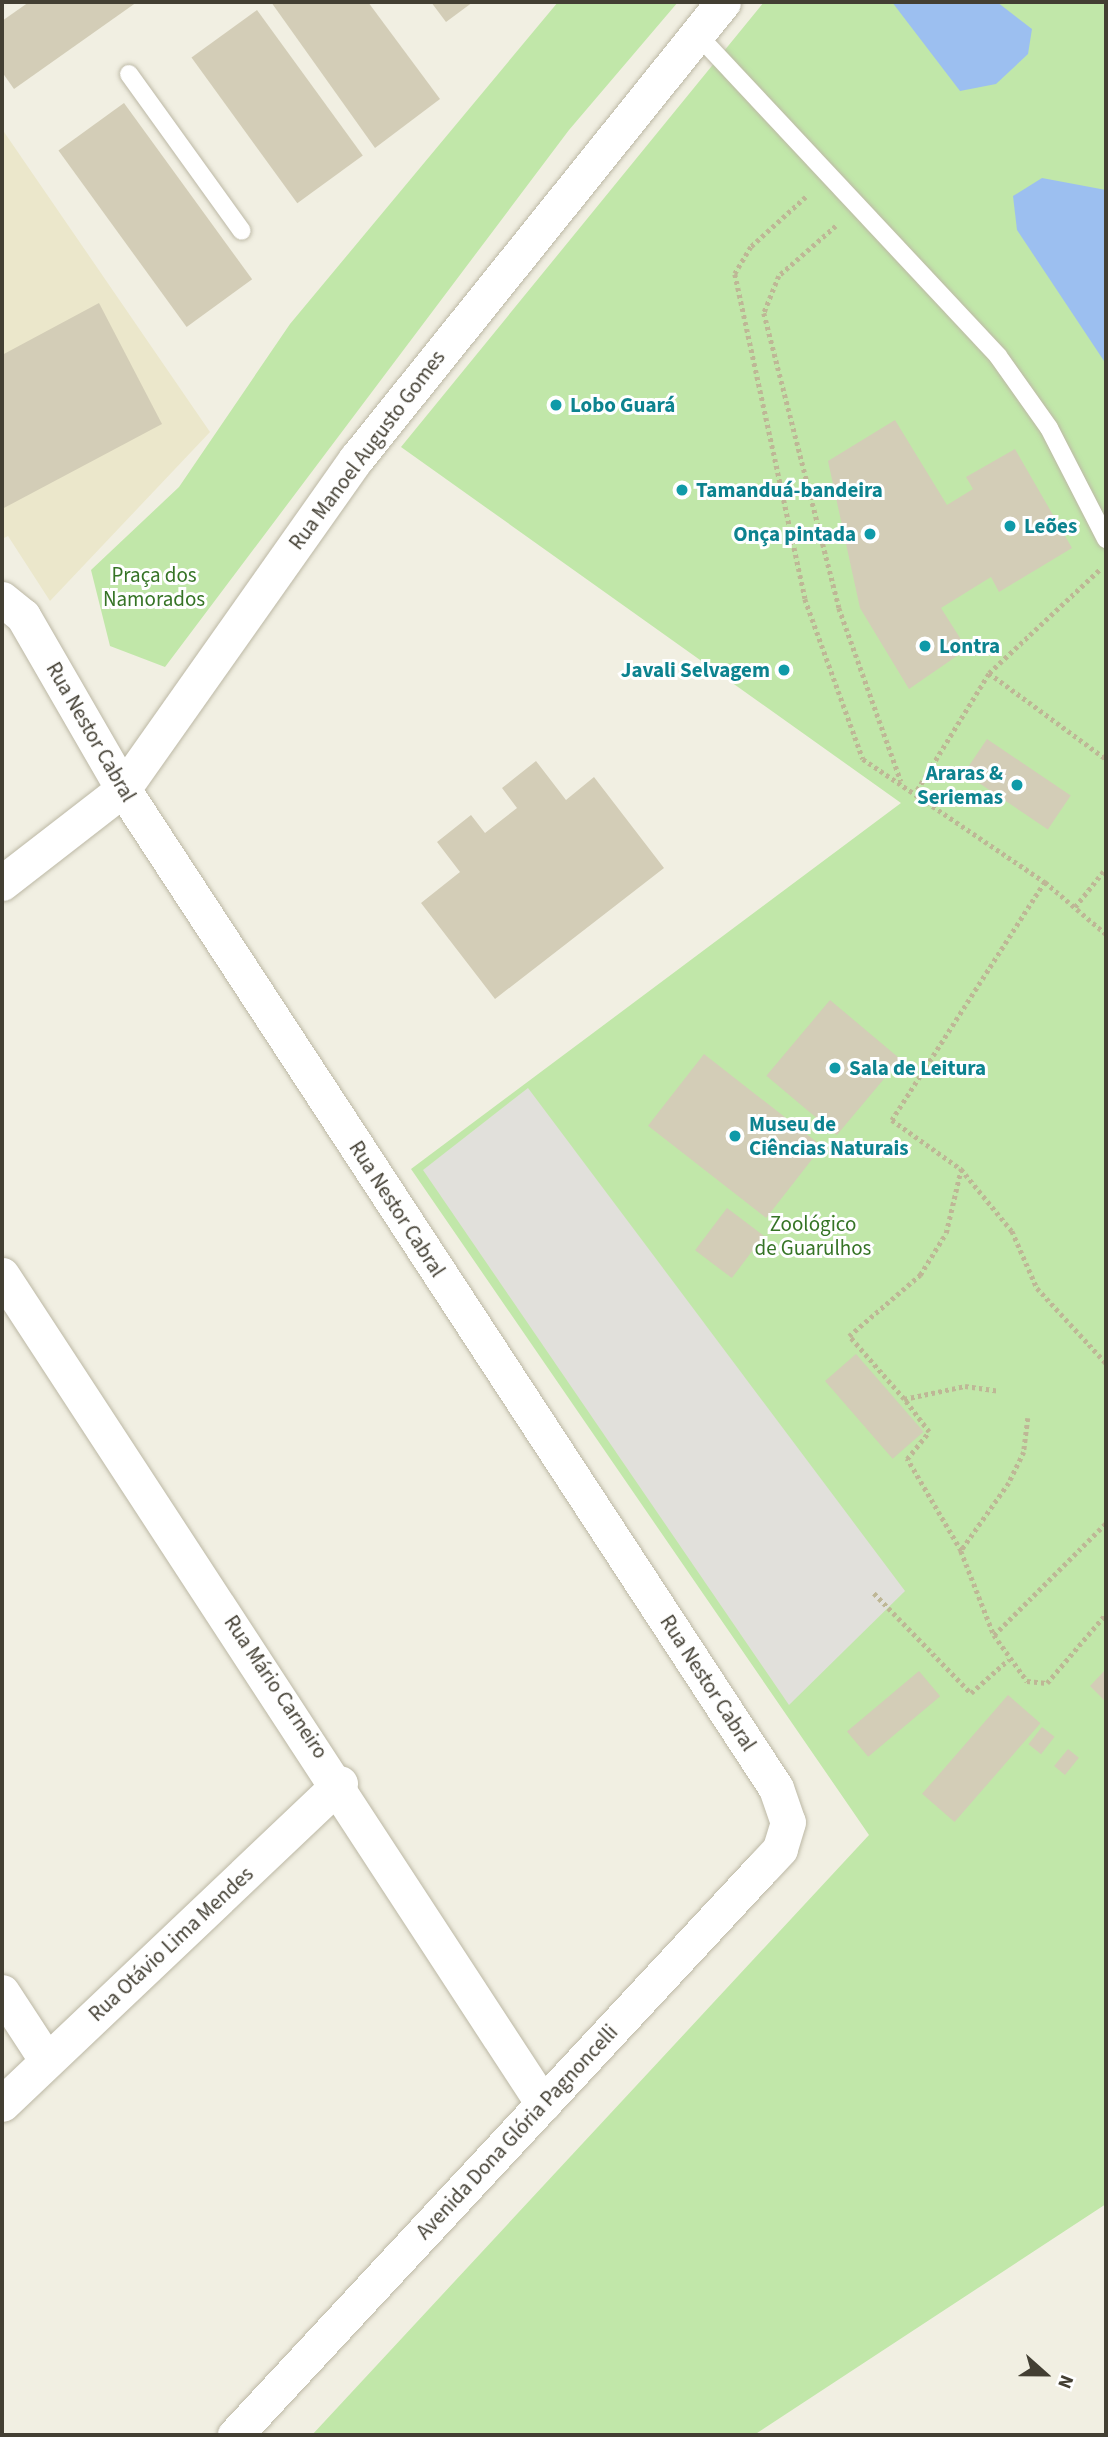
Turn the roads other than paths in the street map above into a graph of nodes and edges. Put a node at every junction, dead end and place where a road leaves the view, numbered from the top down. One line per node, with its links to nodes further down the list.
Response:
1 (723, 2): 2 (street, Rua Manoel Augusto Gomes)
2 (696, 33): 5 (lane); 7 (street, Rua Manoel Augusto Gomes)
3 (129, 74): 4 (lane)
4 (242, 231)
5 (1106, 540)
6 (2, 599): 7 (street, Rua Nestor Cabral)
7 (123, 789): 8 (street, Rua Manoel Augusto Gomes); 11 (street, Rua Nestor Cabral)
8 (2, 883)
9 (2, 1275): 10 (street, Rua Mário Carneiro)
10 (340, 1783): 13 (street, Rua Otávio Lima Mendes); 15 (street, Rua Mário Carneiro)
11 (788, 1822): 15 (street, Avenida Dona Glória Pagnoncelli)
12 (2, 1992): 13 (street)
13 (47, 2061): 14 (street, Rua Otávio Lima Mendes)
14 (2, 2104)
15 (543, 2104): 16 (street, Avenida Dona Glória Pagnoncelli)
16 (235, 2435)

